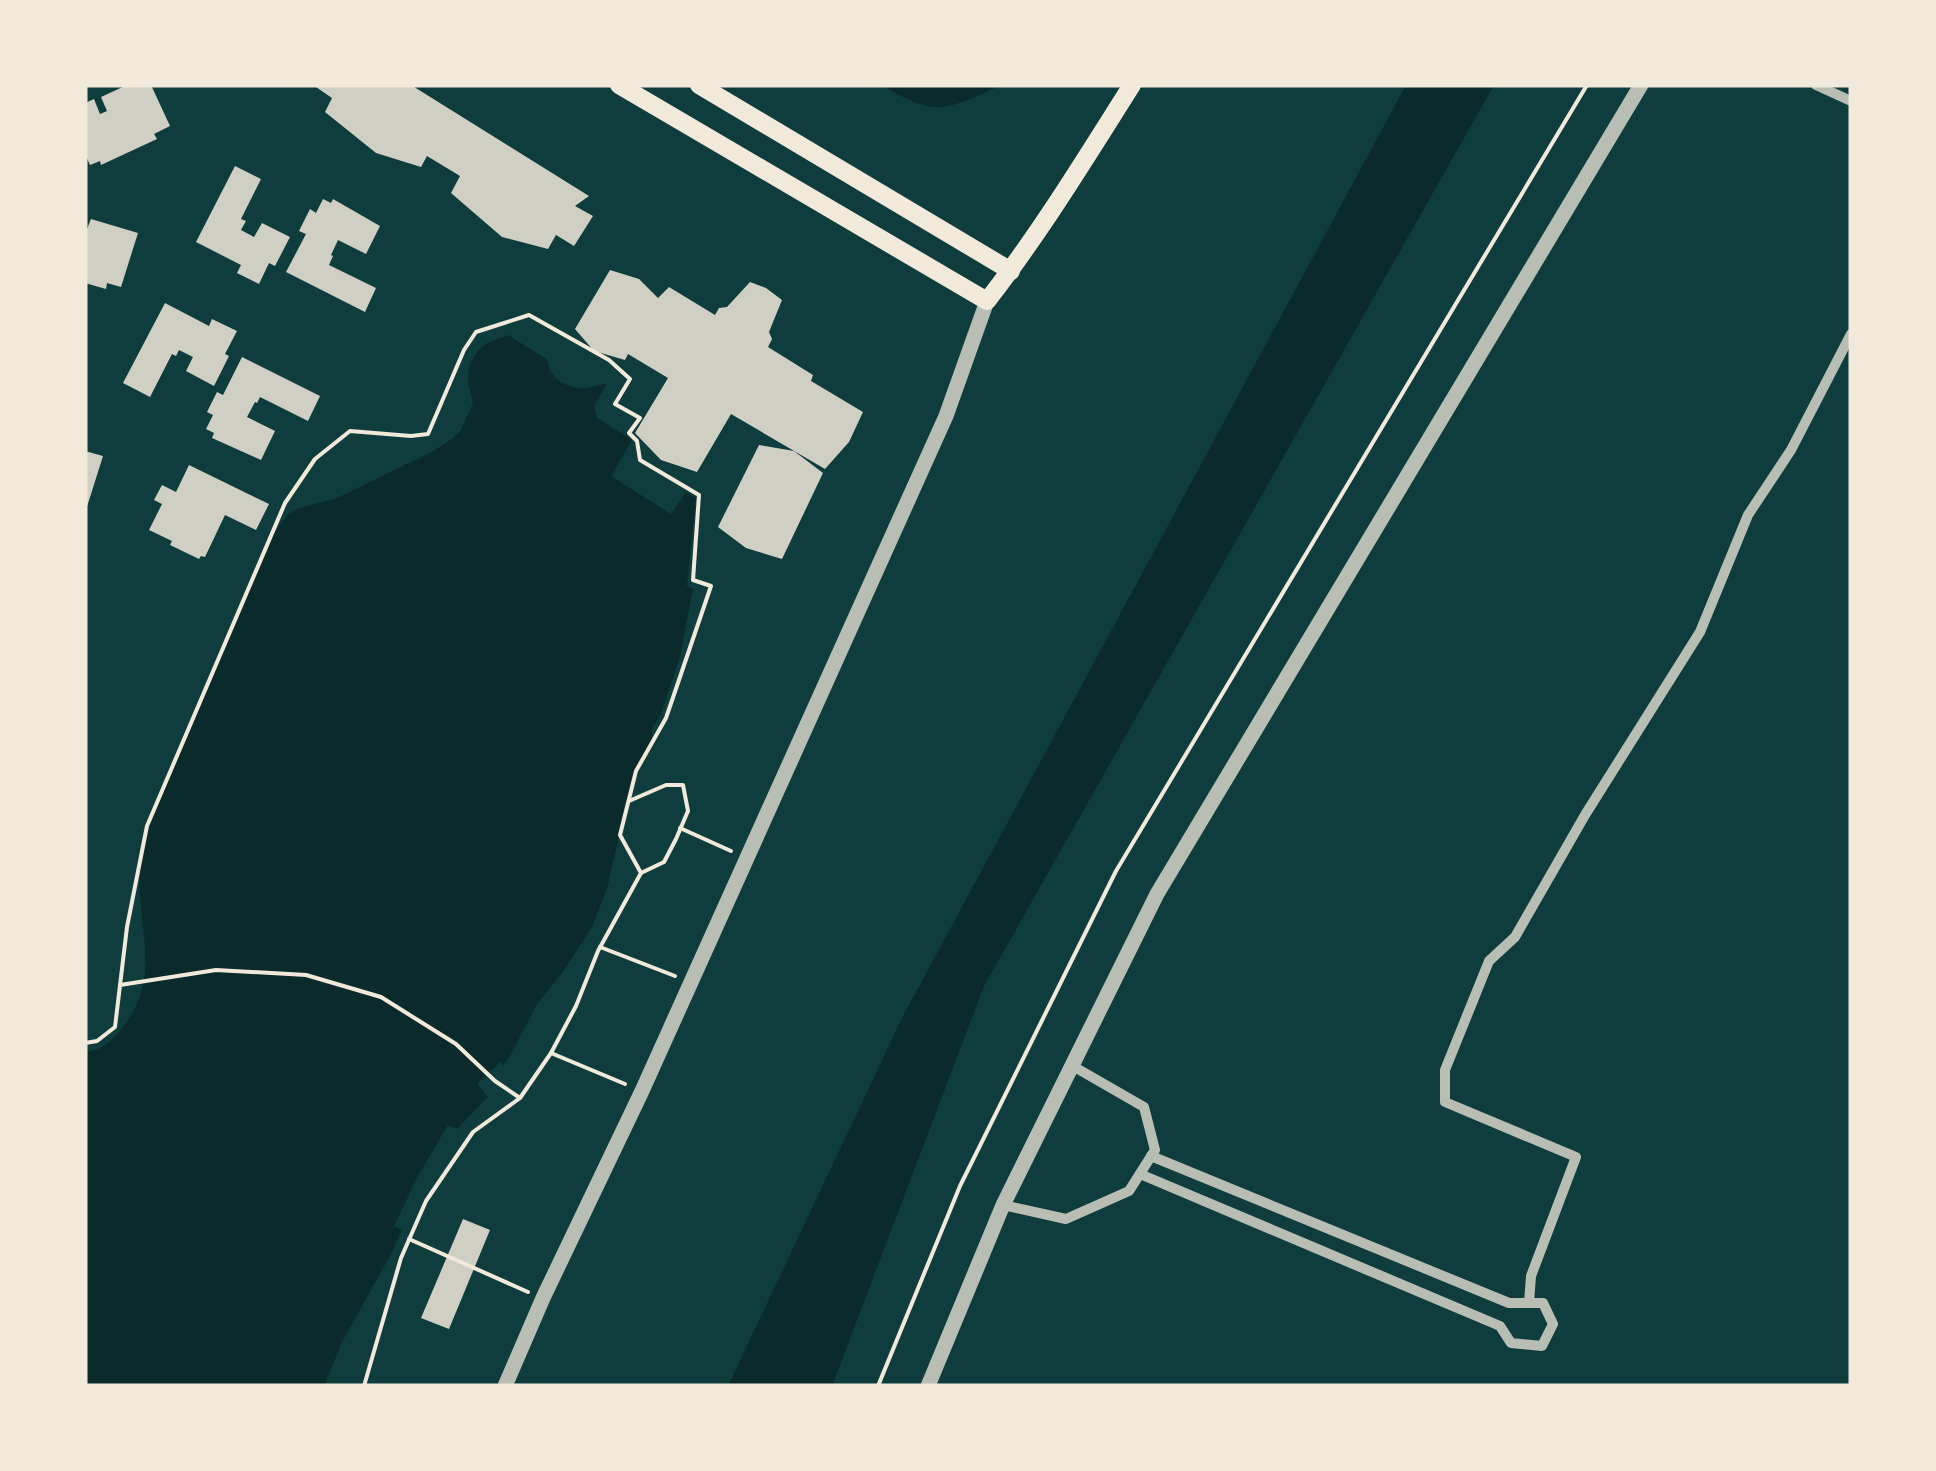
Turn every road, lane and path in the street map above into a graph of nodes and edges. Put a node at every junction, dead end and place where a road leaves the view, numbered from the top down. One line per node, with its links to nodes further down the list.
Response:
1 (618, 85): 9 (main road)
2 (700, 85): 8 (main road)
3 (1132, 85): 8 (main road)
4 (1587, 85): 31 (path)
5 (1641, 85): 20 (street)
6 (1816, 85): 7 (street)
7 (1851, 101)
8 (1011, 271): 9 (main road)
9 (987, 301): 13 (street)
10 (1851, 334): 28 (street)
11 (629, 801): 12 (path); 14 (path); 17 (path)
12 (680, 828): 13 (path); 14 (path)
13 (747, 858): 16 (street)
14 (641, 873): 15 (path)
15 (600, 947): 16 (path); 19 (path)
16 (691, 982): 21 (street)
17 (120, 986): 18 (path); 22 (path)
18 (85, 1043)
19 (551, 1053): 21 (path); 22 (path)
20 (1071, 1065): 23 (street); 25 (street)
21 (642, 1091): 27 (street)
22 (520, 1098): 26 (path)
23 (1151, 1156): 24 (street); 28 (street)
24 (1140, 1174): 25 (street); 28 (street)
25 (1003, 1206): 32 (street)
26 (409, 1238): 27 (path); 29 (path)
27 (543, 1298): 30 (street)
28 (1528, 1303)
29 (364, 1386)
30 (505, 1386)
31 (878, 1386)
32 (928, 1386)

